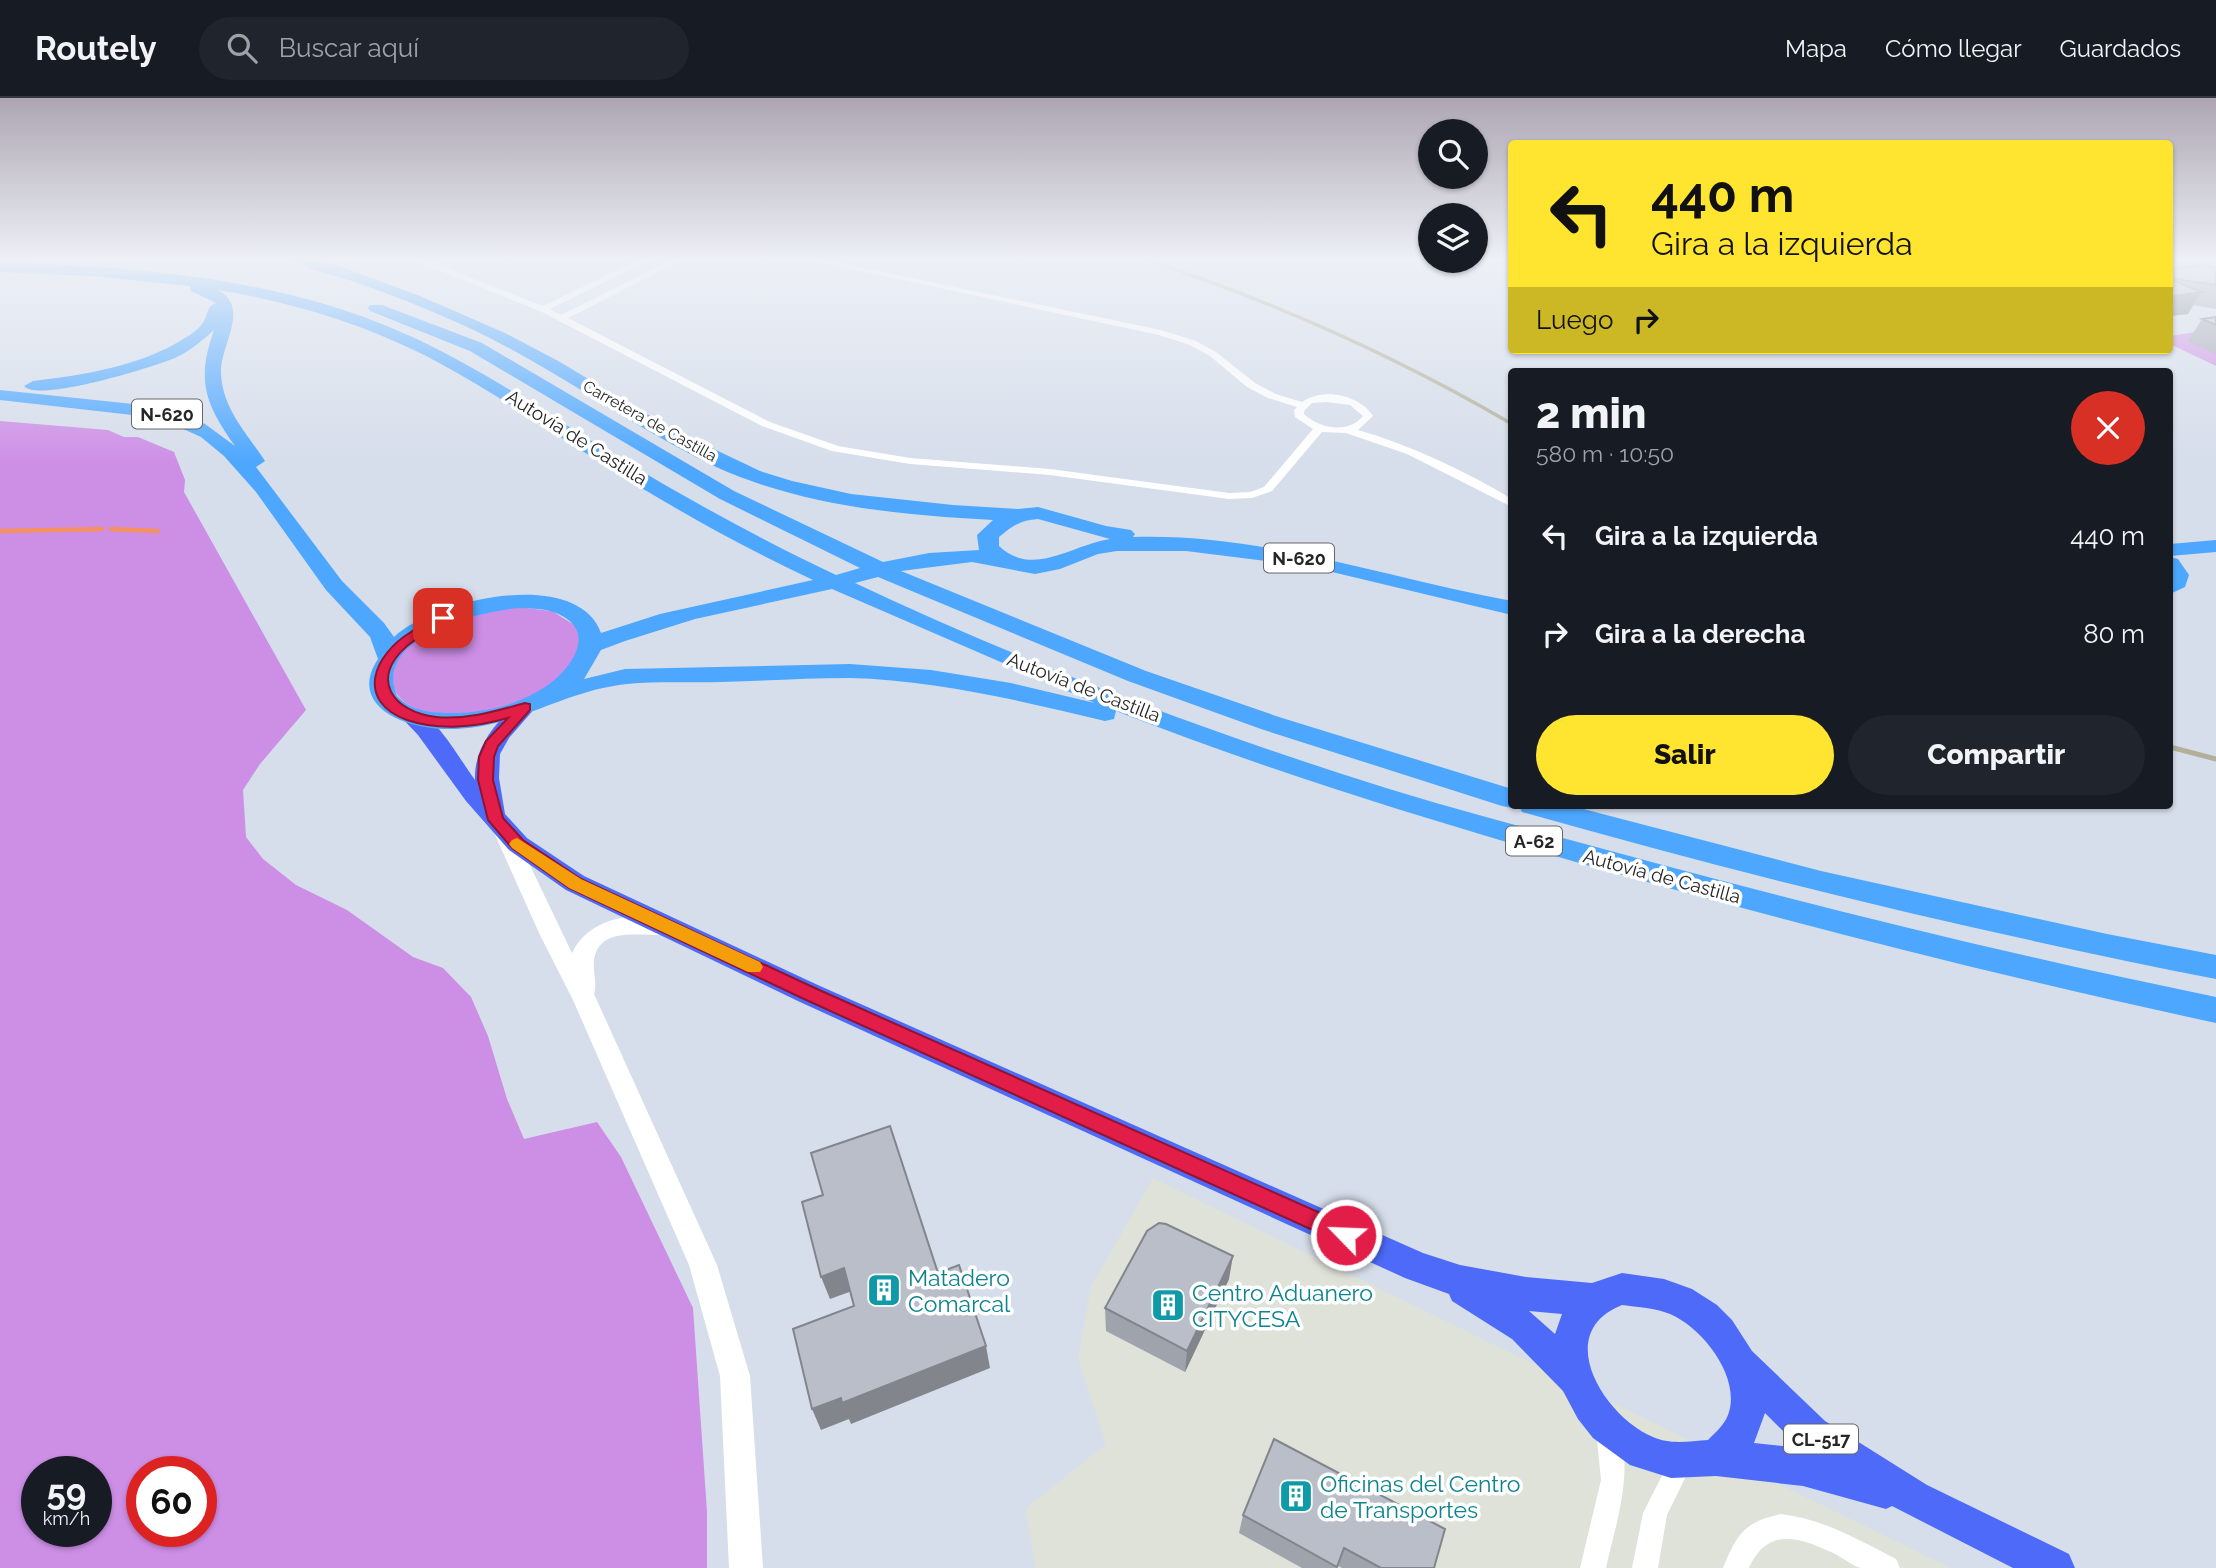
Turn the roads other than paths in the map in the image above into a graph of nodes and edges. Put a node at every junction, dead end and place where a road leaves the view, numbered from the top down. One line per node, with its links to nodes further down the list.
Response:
1 (210, 327): 9 (highway)
2 (223, 327): 19 (highway)
3 (372, 327): 38 (highway, Autovía de Castilla / A-62)
4 (425, 327): 11 (highway, Autovía de Castilla / A-62)
5 (452, 327): 11 (highway)
6 (476, 327): 18 (highway, Carretera de Castilla)
7 (579, 327): 14 (street)
8 (1130, 327): 12 (street)
9 (0, 388)
10 (0, 395): 19 (highway, N-620)
11 (557, 396): 39 (highway, Autovía de Castilla / A-62)
12 (1302, 405): 13 (street); 14 (street)
13 (1364, 422): 15 (street); 16 (street)
14 (1320, 428): 15 (street)
15 (1348, 430): 17 (street)
16 (1508, 491)
17 (1508, 502)
18 (1020, 515): 20 (highway, N-620); 21 (highway, N-620)
19 (289, 526): 34 (highway, N-620)
20 (1081, 527): 23 (highway); 29 (highway, N-620)
21 (988, 535): 25 (highway); 26 (highway, N-620)
22 (2216, 546): 27 (highway)
23 (1082, 551): 25 (highway, N-620); 30 (highway, N-620)
24 (2216, 556): 28 (highway)
25 (1000, 559): 26 (highway, N-620)
26 (924, 561): 31 (highway, N-620)
27 (2173, 566)
28 (2173, 566)
29 (1508, 597)
30 (1508, 607)
31 (689, 613): 32 (highway, N-620); 33 (highway, N-620)
32 (577, 615): 33 (highway); 34 (highway, N-620)
33 (592, 646): 35 (highway)
34 (389, 657): 37 (highway)
35 (554, 692): 36 (highway); 38 (highway)
36 (525, 707): 37 (highway); 41 (main road)
37 (411, 716): 41 (main road, CL-517)
38 (1373, 793): 45 (highway, Autovía de Castilla / A-62)
39 (1508, 798)
40 (1547, 809): 43 (highway, Autovía de Castilla / A-62)
41 (499, 824): 42 (main road, CL-517); 44 (street)
42 (667, 927): 44 (street); 46 (main road, CL-517)
43 (2216, 967)
44 (585, 1000): 53 (street)
45 (2216, 1010)
46 (1453, 1281): 47 (main road, CL-517); 49 (main road, CL-517)
47 (1593, 1300): 48 (main road, CL-517); 49 (main road, CL-517)
48 (1741, 1365): 51 (main road, CL-517); 52 (main road, CL-517)
49 (1575, 1378): 50 (main road, CL-517)
50 (1608, 1428): 51 (main road, CL-517); 54 (street)
51 (1698, 1460): 52 (main road, CL-517); 55 (street)
52 (1914, 1498): 58 (main road, CL-517)
53 (746, 1568)
54 (1593, 1568)
55 (1645, 1568)
56 (1735, 1568): 57 (street)
57 (1887, 1568)
58 (2055, 1568)

